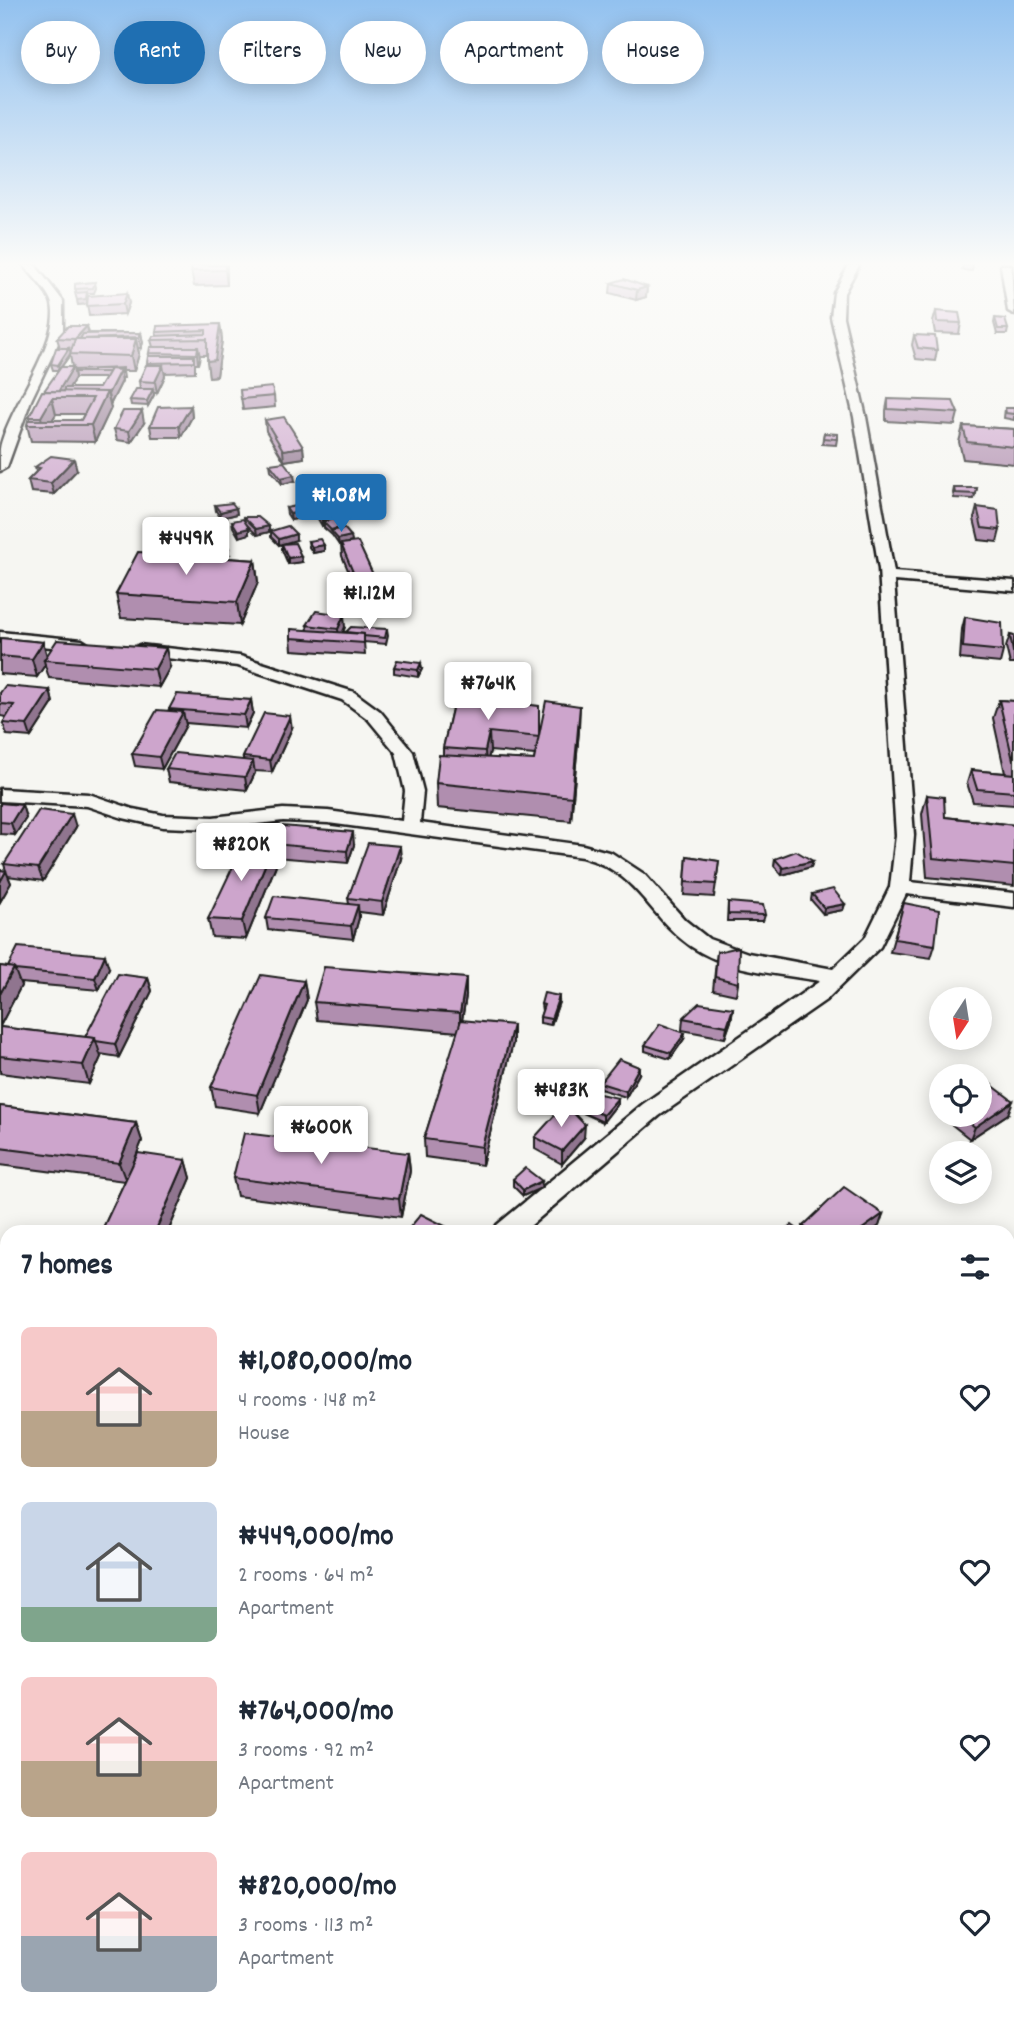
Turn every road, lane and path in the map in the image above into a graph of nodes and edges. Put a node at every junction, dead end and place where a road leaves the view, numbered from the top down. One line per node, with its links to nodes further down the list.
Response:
1 (44, 359): 3 (street)
2 (847, 359): 4 (street)
3 (0, 467)
4 (887, 576): 5 (street); 11 (street)
5 (1014, 586)
6 (0, 636): 7 (street)
7 (94, 646)
8 (121, 648): 10 (street)
9 (0, 795): 10 (street)
10 (411, 828): 13 (street)
11 (900, 887): 12 (street); 13 (street)
12 (1014, 900)
13 (837, 977): 14 (street)
14 (514, 1225)

